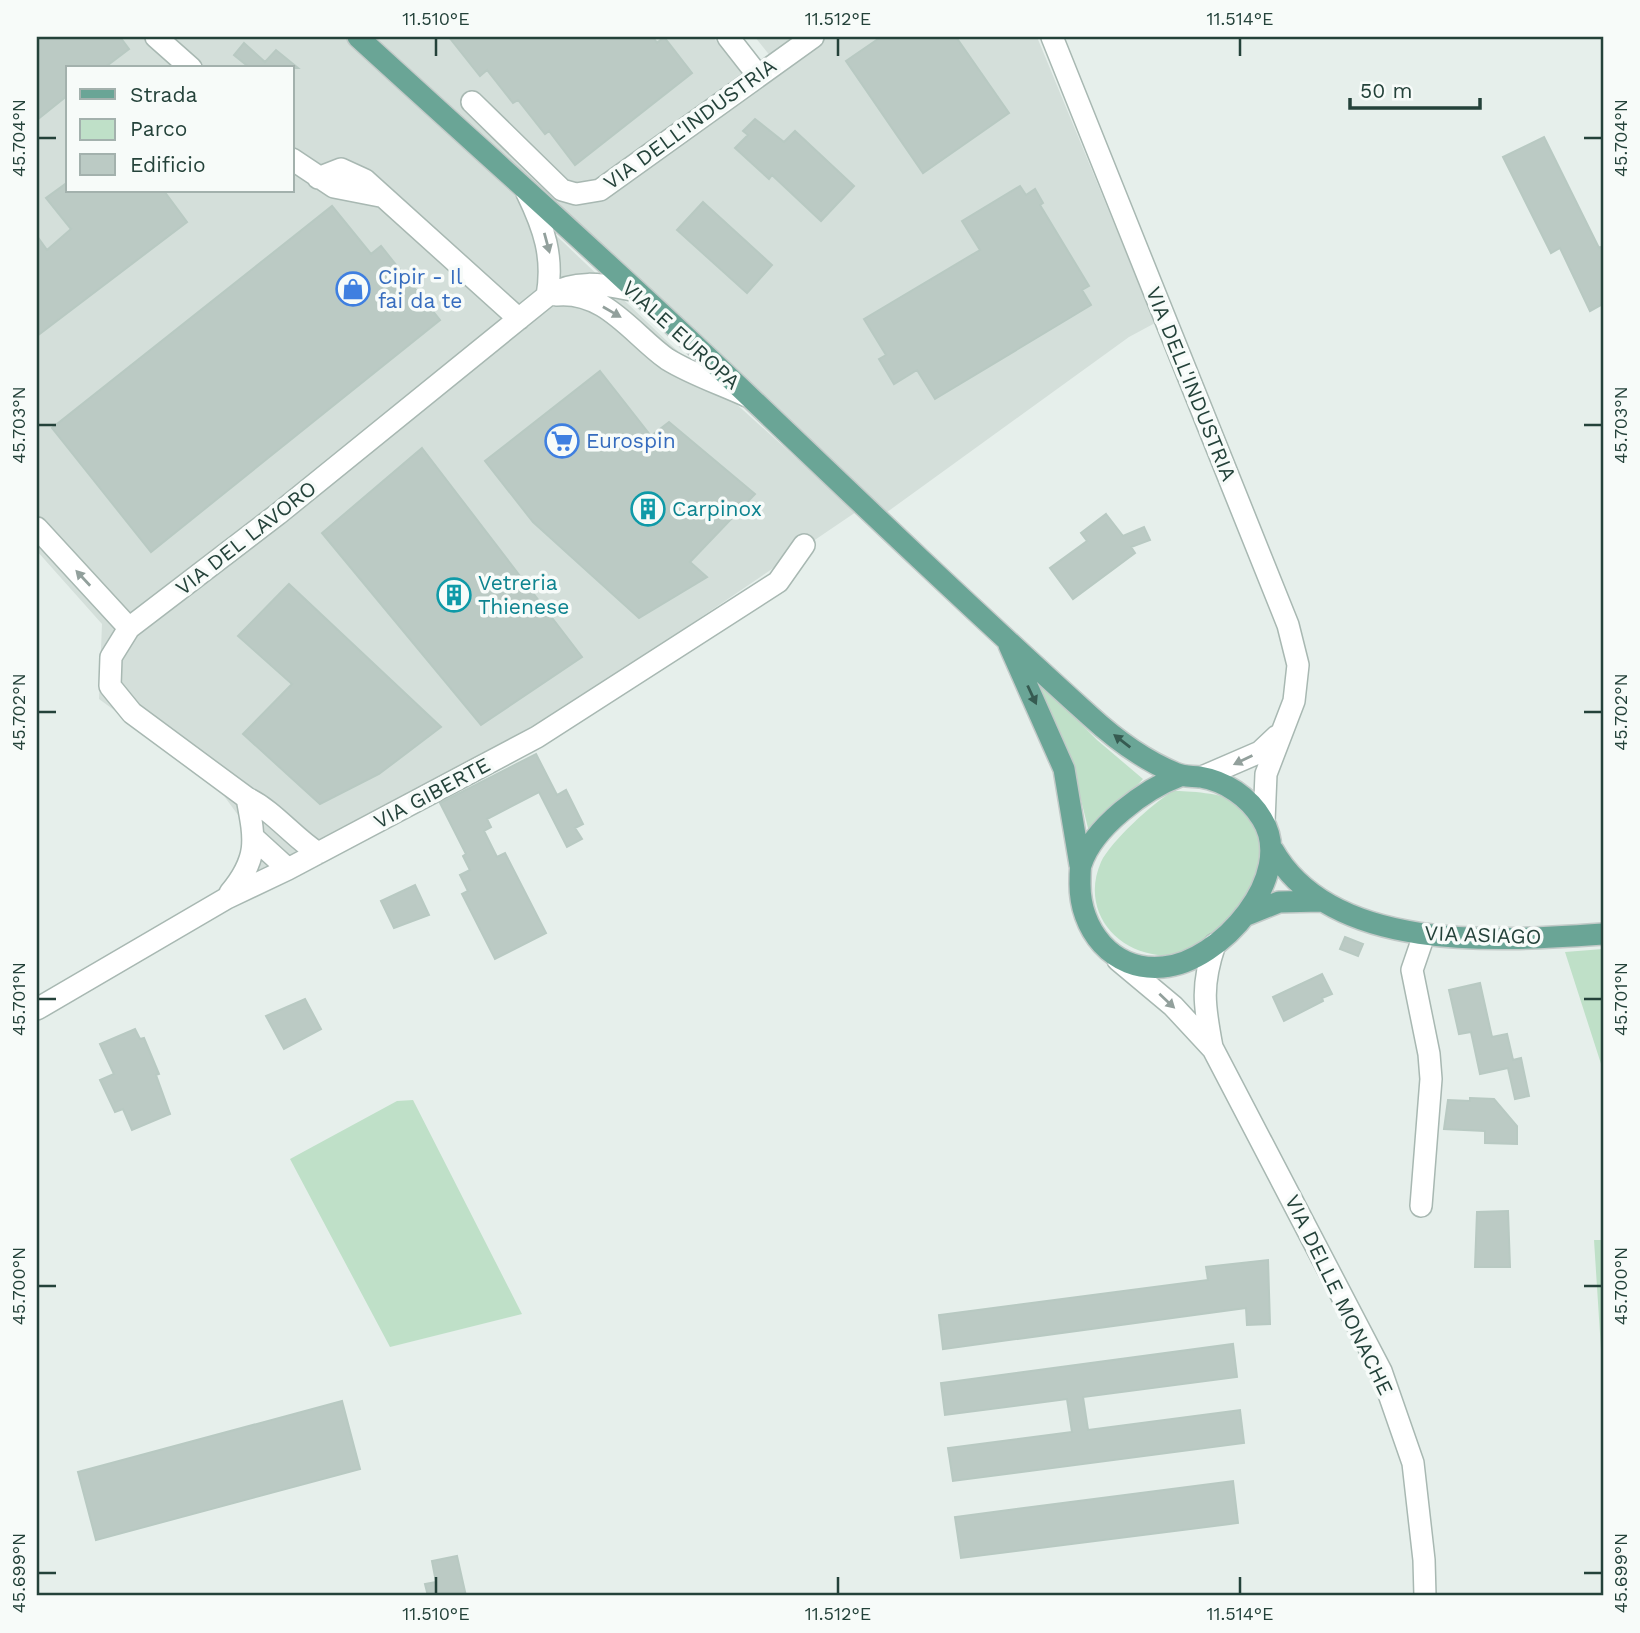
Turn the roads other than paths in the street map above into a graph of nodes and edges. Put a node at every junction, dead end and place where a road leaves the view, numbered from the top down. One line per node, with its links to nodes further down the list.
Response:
1 (156, 37): 6 (street)
2 (358, 37): 10 (main road, VIALE EUROPA)
3 (728, 37): 7 (street)
4 (813, 37): 7 (street, VIA DELL'INDUSTRIA)
5 (1052, 37): 19 (street, VIA DELL'INDUSTRIA)
6 (189, 66)
7 (757, 74): 8 (street, VIA DELL'INDUSTRIA)
8 (472, 103)
9 (294, 160): 13 (street)
10 (527, 193): 11 (main road, VIALE EUROPA); 12 (street, one-way to 12)
11 (632, 290): 12 (street, VIA DEL LAVORO); 14 (main road, VIALE EUROPA)
12 (547, 296): 13 (street, VIA DEL LAVORO); 14 (street, one-way to 14)
13 (519, 318): 17 (street, VIA DEL LAVORO)
14 (752, 399): 18 (main road, VIALE EUROPA)
15 (37, 528): 17 (street, one-way to 15)
16 (804, 545): 26 (street, VIA GIBERTE)
17 (129, 628): 21 (street, VIA DEL LAVORO)
18 (1003, 634): 20 (main road, VIALE EUROPA, one-way to 18); 27 (main road, one-way to 27)
19 (1278, 735): 20 (street, VIA DELL'INDUSTRIA, one-way to 20); 22 (street, VIA DELL'INDUSTRIA)
20 (1191, 777): 22 (main road); 27 (main road)
21 (247, 798): 23 (street, VIA DEL LAVORO); 24 (street)
22 (1264, 821): 25 (main road)
23 (285, 827): 26 (street, VIA DEL LAVORO); 28 (street)
24 (254, 838): 28 (street); 29 (street)
25 (1273, 850): 30 (main road); 31 (main road)
26 (318, 853): 28 (street, VIA GIBERTE)
27 (1080, 866): 35 (main road)
28 (288, 869): 29 (street, VIA GIBERTE)
29 (227, 898): 36 (street, VIA GIBERTE)
30 (1326, 902): 31 (main road); 33 (main road, VIA ASIAGO)
31 (1238, 920): 34 (main road)
32 (1603, 934): 33 (main road, VIA ASIAGO)
33 (1424, 935): 38 (street)
34 (1215, 944): 35 (main road); 37 (street)
35 (1116, 959): 37 (street, one-way to 37)
36 (37, 1009)
37 (1213, 1049): 39 (street, VIA DELLE MONACHE)
38 (1421, 1206)
39 (1425, 1596)

